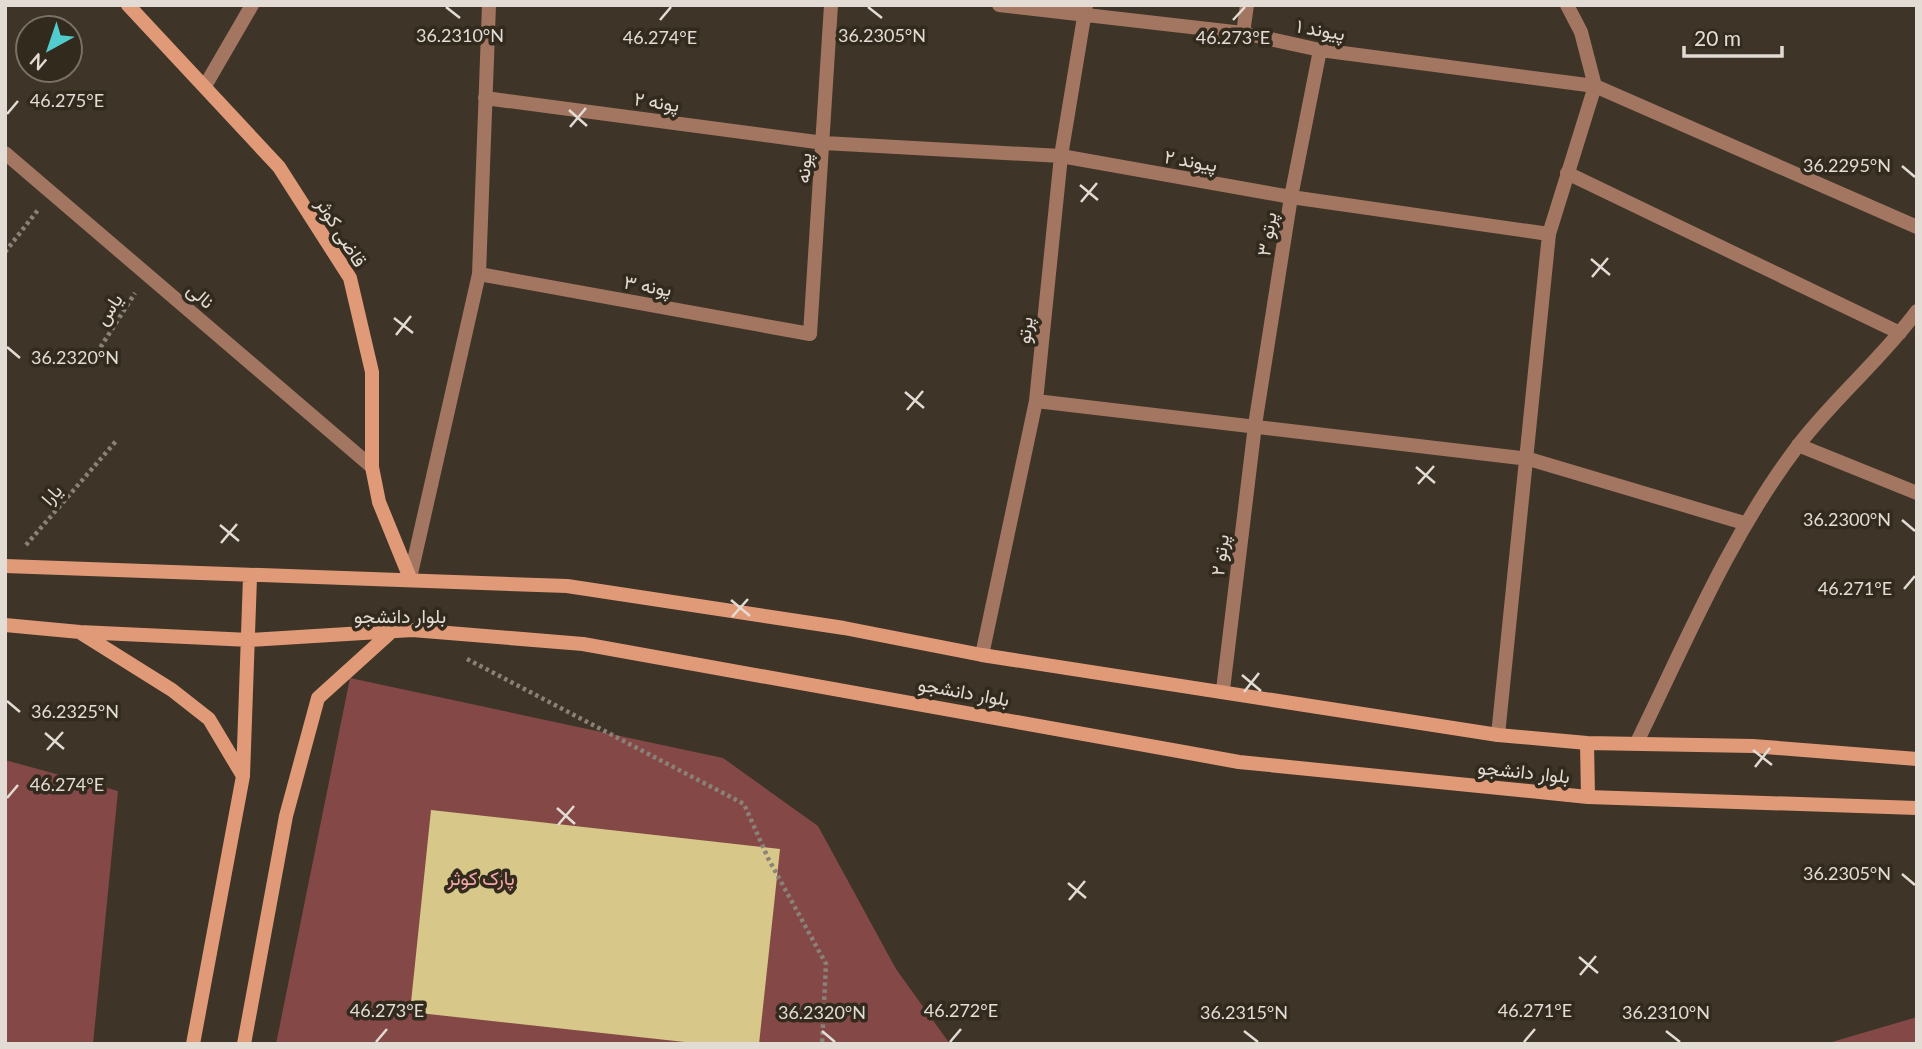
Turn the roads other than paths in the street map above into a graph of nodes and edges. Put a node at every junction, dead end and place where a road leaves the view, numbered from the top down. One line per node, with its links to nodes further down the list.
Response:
1 (128, 5): 11 (main road, قاضی کوثر)
2 (252, 5): 11 (street)
3 (489, 5): 13 (street)
4 (831, 5): 14 (street, پونه)
5 (999, 5): 8 (street, پیوند ۱)
6 (1247, 5): 9 (street)
7 (1567, 5): 12 (street)
8 (1086, 10): 9 (street, پیوند ۱); 16 (street, پرتو)
9 (1243, 33): 10 (street, پیوند ۱)
10 (1320, 50): 12 (street, پیوند ۱); 18 (street, پرتو ۳)
11 (205, 86): 29 (main road, قاضی کوثر)
12 (1595, 86): 17 (street); 19 (street, پیوند ۱)
13 (485, 98): 14 (street, پونه ۲); 21 (street)
14 (824, 143): 16 (street, پیوند ۲); 24 (street, پونه)
15 (5, 153): 29 (street, نالی)
16 (1061, 156): 18 (street, پیوند ۲); 25 (street, پرتو)
17 (1567, 173): 20 (street); 23 (street)
18 (1291, 197): 20 (street, پیوند ۲); 26 (street, پرتو ۳)
19 (1917, 228)
20 (1549, 234): 28 (street)
21 (479, 274): 24 (street, پونه ۳); 34 (street)
22 (1917, 311): 23 (street)
23 (1900, 333): 27 (street)
24 (810, 334)
25 (1036, 401): 26 (street); 39 (street, پرتو)
26 (1255, 425): 28 (street); 40 (street, پرتو ۲)
27 (1798, 445): 30 (street); 31 (street)
28 (1529, 459): 31 (street); 41 (street)
29 (372, 467): 34 (main road, قاضی کوثر)
30 (1917, 494)
31 (1744, 523): 42 (street)
32 (6, 566): 33 (main road, بلوار دانشجو)
33 (250, 577): 34 (main road, بلوار دانشجو); 38 (main road)
34 (410, 578): 39 (main road, بلوار دانشجو)
35 (5, 625): 36 (main road, بلوار دانشجو)
36 (80, 632): 38 (main road, بلوار دانشجو); 45 (main road)
37 (391, 632): 38 (main road, بلوار دانشجو); 46 (main road, بلوار دانشجو); 49 (main road)
38 (250, 640): 45 (main road)
39 (982, 656): 40 (main road, بلوار دانشجو)
40 (1223, 691): 41 (main road, بلوار دانشجو)
41 (1498, 735): 43 (main road, بلوار دانشجو)
42 (1637, 742): 43 (main road, بلوار دانشجو); 44 (main road, بلوار دانشجو)
43 (1587, 743): 46 (main road)
44 (1917, 759)
45 (243, 776): 48 (main road)
46 (1588, 797): 47 (main road, بلوار دانشجو)
47 (1917, 808)
48 (193, 1044)
49 (244, 1044)

